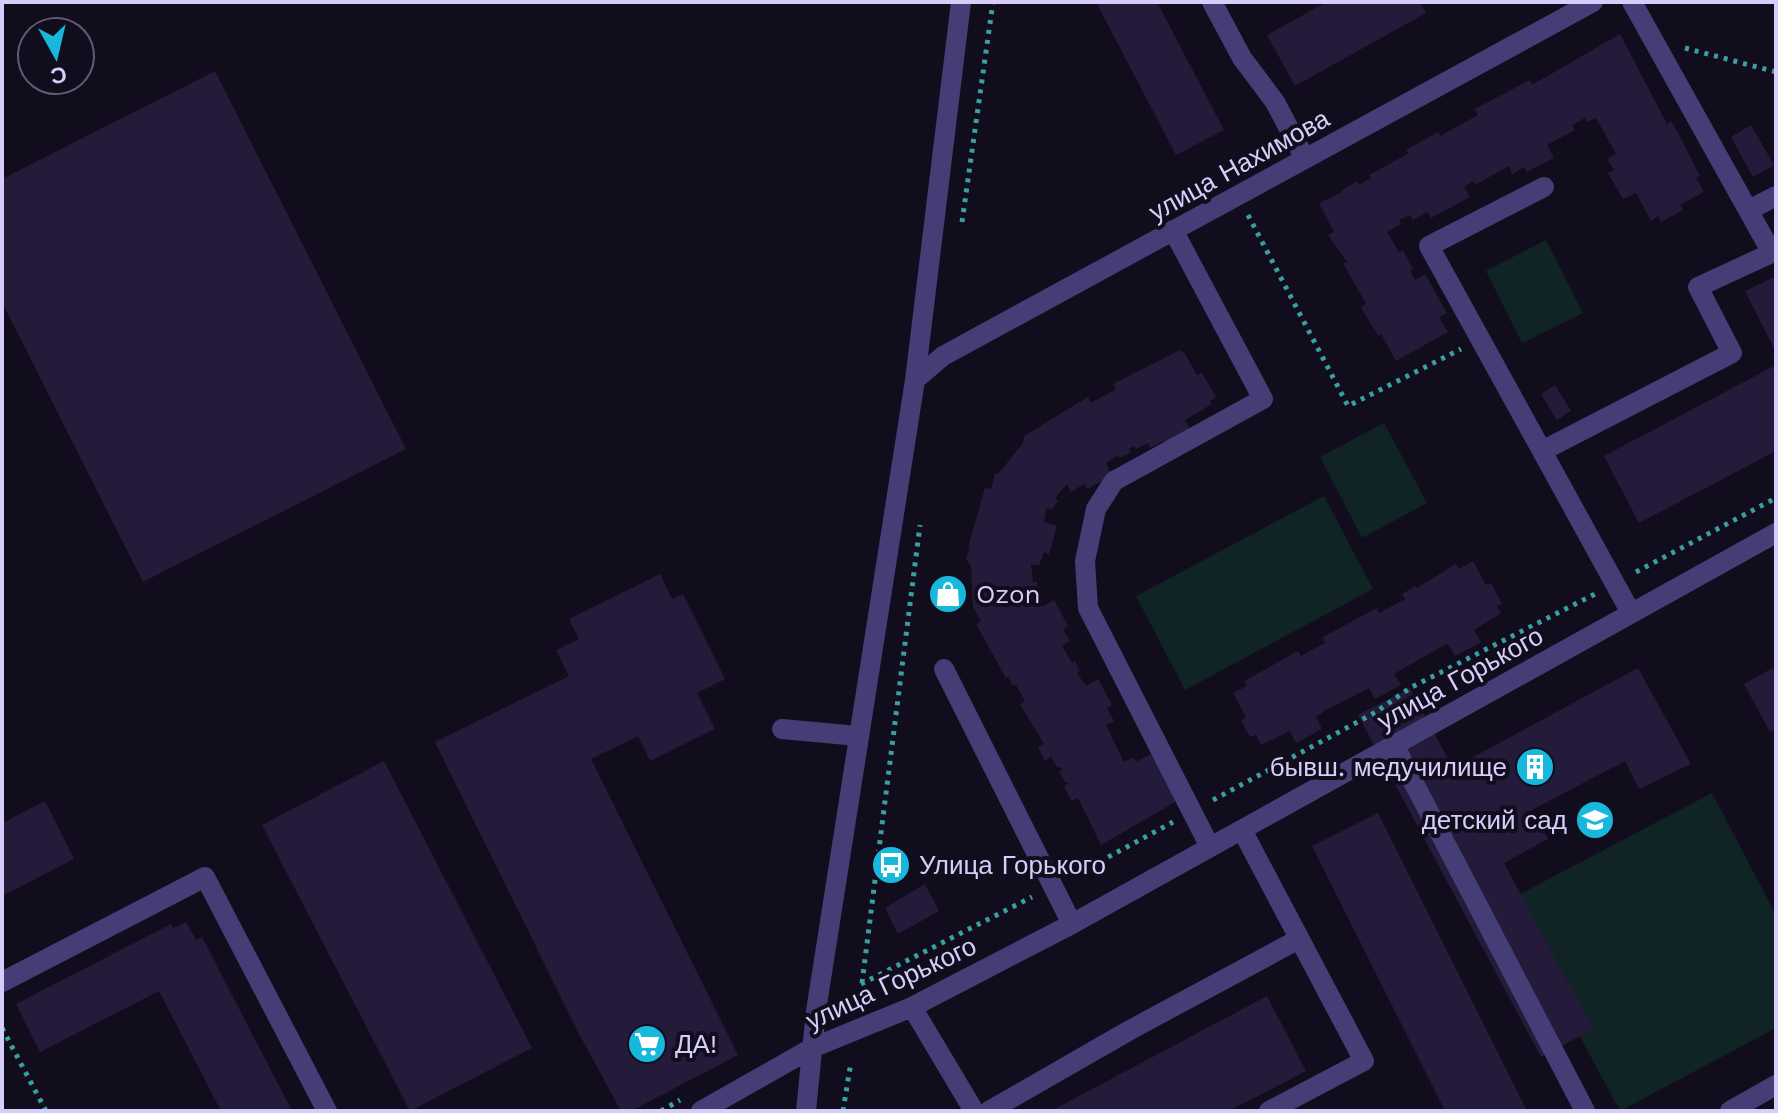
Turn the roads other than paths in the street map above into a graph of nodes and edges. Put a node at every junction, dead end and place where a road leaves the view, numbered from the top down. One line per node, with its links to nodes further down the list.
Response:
1 (961, 2): 11 (street)
2 (1212, 2): 5 (street)
3 (1593, 2): 5 (street, улица Нахимова)
4 (1632, 2): 8 (street)
5 (1305, 159): 9 (street, улица Нахимова)
6 (1544, 187): 12 (street)
7 (1776, 196): 8 (street)
8 (1749, 210): 10 (street)
9 (1173, 230): 11 (street, улица Нахимова); 20 (street)
10 (1774, 252): 12 (street)
11 (915, 380): 17 (street)
12 (1542, 451): 14 (street)
13 (1776, 533): 14 (street, улица Горького)
14 (1631, 613): 18 (street, улица Горького)
15 (944, 669): 21 (street)
16 (782, 729): 17 (street)
17 (858, 736): 25 (street)
18 (1394, 745): 19 (street, улица Горького); 33 (street)
19 (1242, 830): 20 (street, улица Горького); 22 (street)
20 (1210, 847): 21 (street, улица Горького)
21 (1072, 924): 24 (street, улица Горького)
22 (1299, 939): 31 (street); 32 (street)
23 (2, 982): 27 (street)
24 (912, 1007): 25 (street, улица Горького); 30 (street)
25 (812, 1048): 28 (street, улица Горького); 29 (street)
26 (1776, 1085): 34 (street)
27 (327, 1111)
28 (701, 1111)
29 (806, 1111)
30 (974, 1111)
31 (989, 1111)
32 (1269, 1111)
33 (1585, 1111)
34 (1730, 1111)

